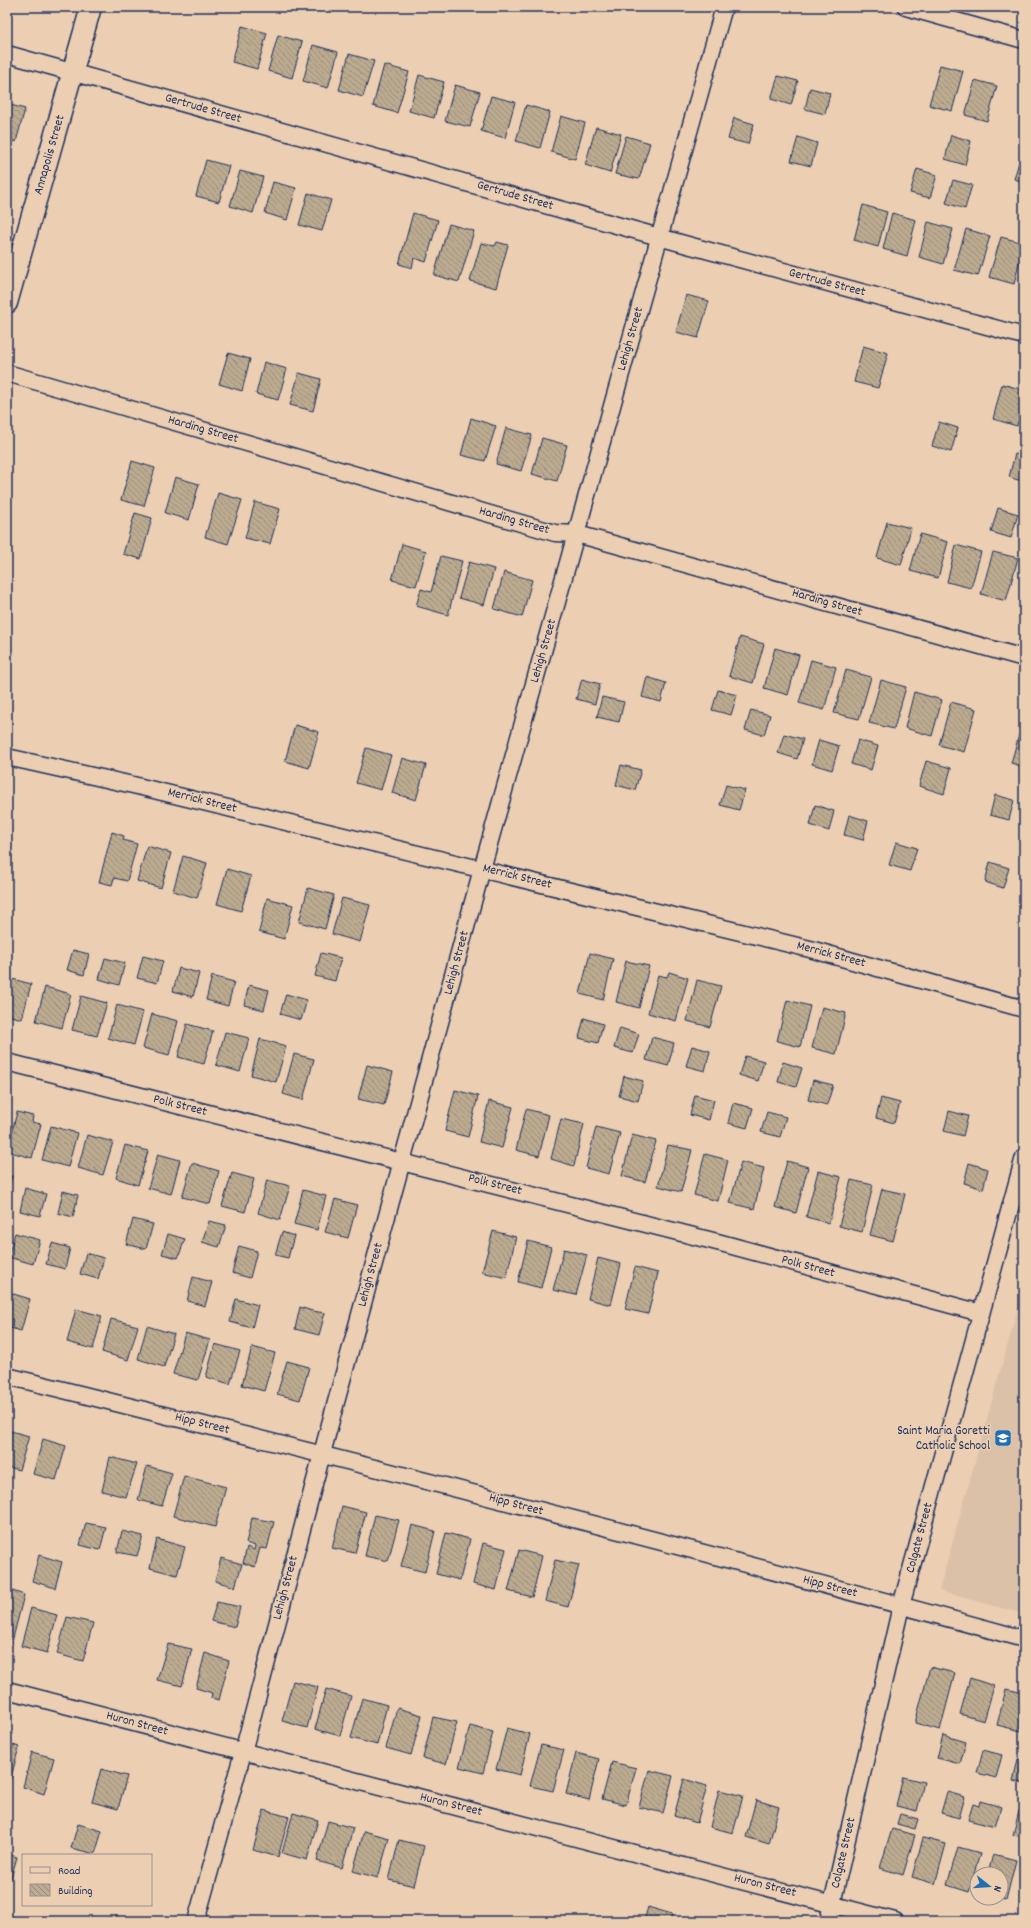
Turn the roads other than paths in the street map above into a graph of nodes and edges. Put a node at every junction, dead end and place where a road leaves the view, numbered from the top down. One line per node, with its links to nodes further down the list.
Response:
1 (91, 7): 6 (street, Annapolis Street)
2 (724, 7): 7 (street, Lehigh Street)
3 (906, 7): 4 (street)
4 (1024, 40)
5 (7, 54): 6 (street, Gertrude Street)
6 (73, 72): 7 (street, Gertrude Street); 8 (street, Annapolis Street)
7 (660, 237): 9 (street, Gertrude Street); 11 (street, Lehigh Street)
8 (7, 303)
9 (1024, 336)
10 (7, 373): 11 (street, Harding Street)
11 (577, 534): 12 (street, Harding Street); 14 (street, Lehigh Street)
12 (1024, 658)
13 (7, 757): 14 (street, Merrick Street)
14 (482, 869): 15 (street, Merrick Street); 18 (street, Lehigh Street)
15 (1024, 1009)
16 (7, 1062): 18 (street, Polk Street)
17 (1024, 1157): 19 (street, Colgate Street)
18 (402, 1162): 19 (street, Polk Street); 21 (street, Lehigh Street)
19 (981, 1313): 22 (street, Colgate Street)
20 (7, 1376): 21 (street, Hipp Street)
21 (322, 1454): 22 (street, Hipp Street); 25 (street, Lehigh Street)
22 (901, 1606): 23 (street, Hipp Street); 26 (street, Colgate Street)
23 (1024, 1639)
24 (7, 1690): 25 (street, Huron Street)
25 (244, 1752): 26 (street, Huron Street); 27 (street, Lehigh Street)
26 (832, 1904): 28 (street, Colgate Street); 29 (street, Huron Street)
27 (196, 1921)
28 (828, 1921)
29 (895, 1921)

